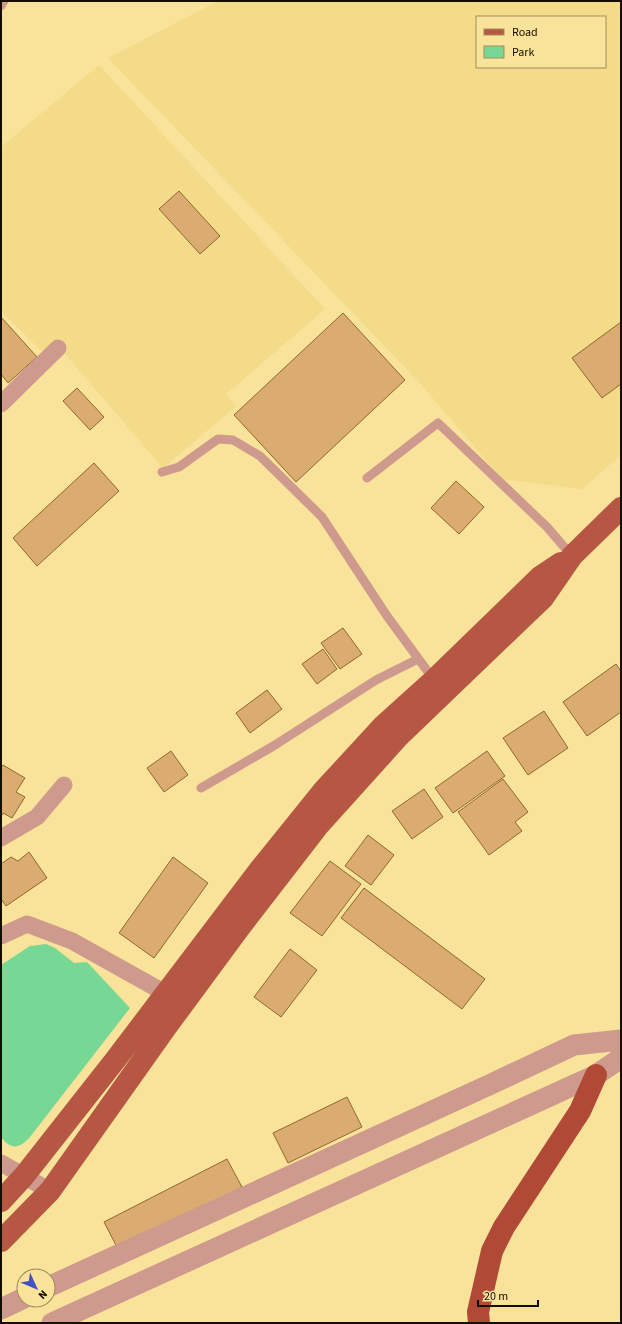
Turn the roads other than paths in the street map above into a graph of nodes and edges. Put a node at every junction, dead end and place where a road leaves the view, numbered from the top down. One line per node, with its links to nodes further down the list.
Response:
1 (4, 1): 2 (lane)
2 (1, 6)
3 (58, 348): 4 (street)
4 (1, 404)
5 (162, 472): 9 (lane)
6 (367, 478): 8 (lane)
7 (618, 514): 8 (main road)
8 (572, 556): 10 (main road); 21 (main road)
9 (418, 659): 10 (lane); 12 (lane)
10 (434, 680): 15 (main road)
11 (64, 785): 13 (street)
12 (201, 788)
13 (1, 838)
14 (1, 936): 15 (street)
15 (165, 993): 20 (main road)
16 (621, 1040): 24 (street)
17 (621, 1058): 18 (street)
18 (596, 1075): 27 (street); 28 (highway)
19 (1, 1163): 20 (street)
20 (24, 1176): 21 (street); 22 (main road)
21 (50, 1191): 23 (main road)
22 (1, 1201)
23 (1, 1241)
24 (56, 1284)
25 (16, 1302): 26 (street)
26 (1, 1309)
27 (52, 1323)
28 (479, 1323)

